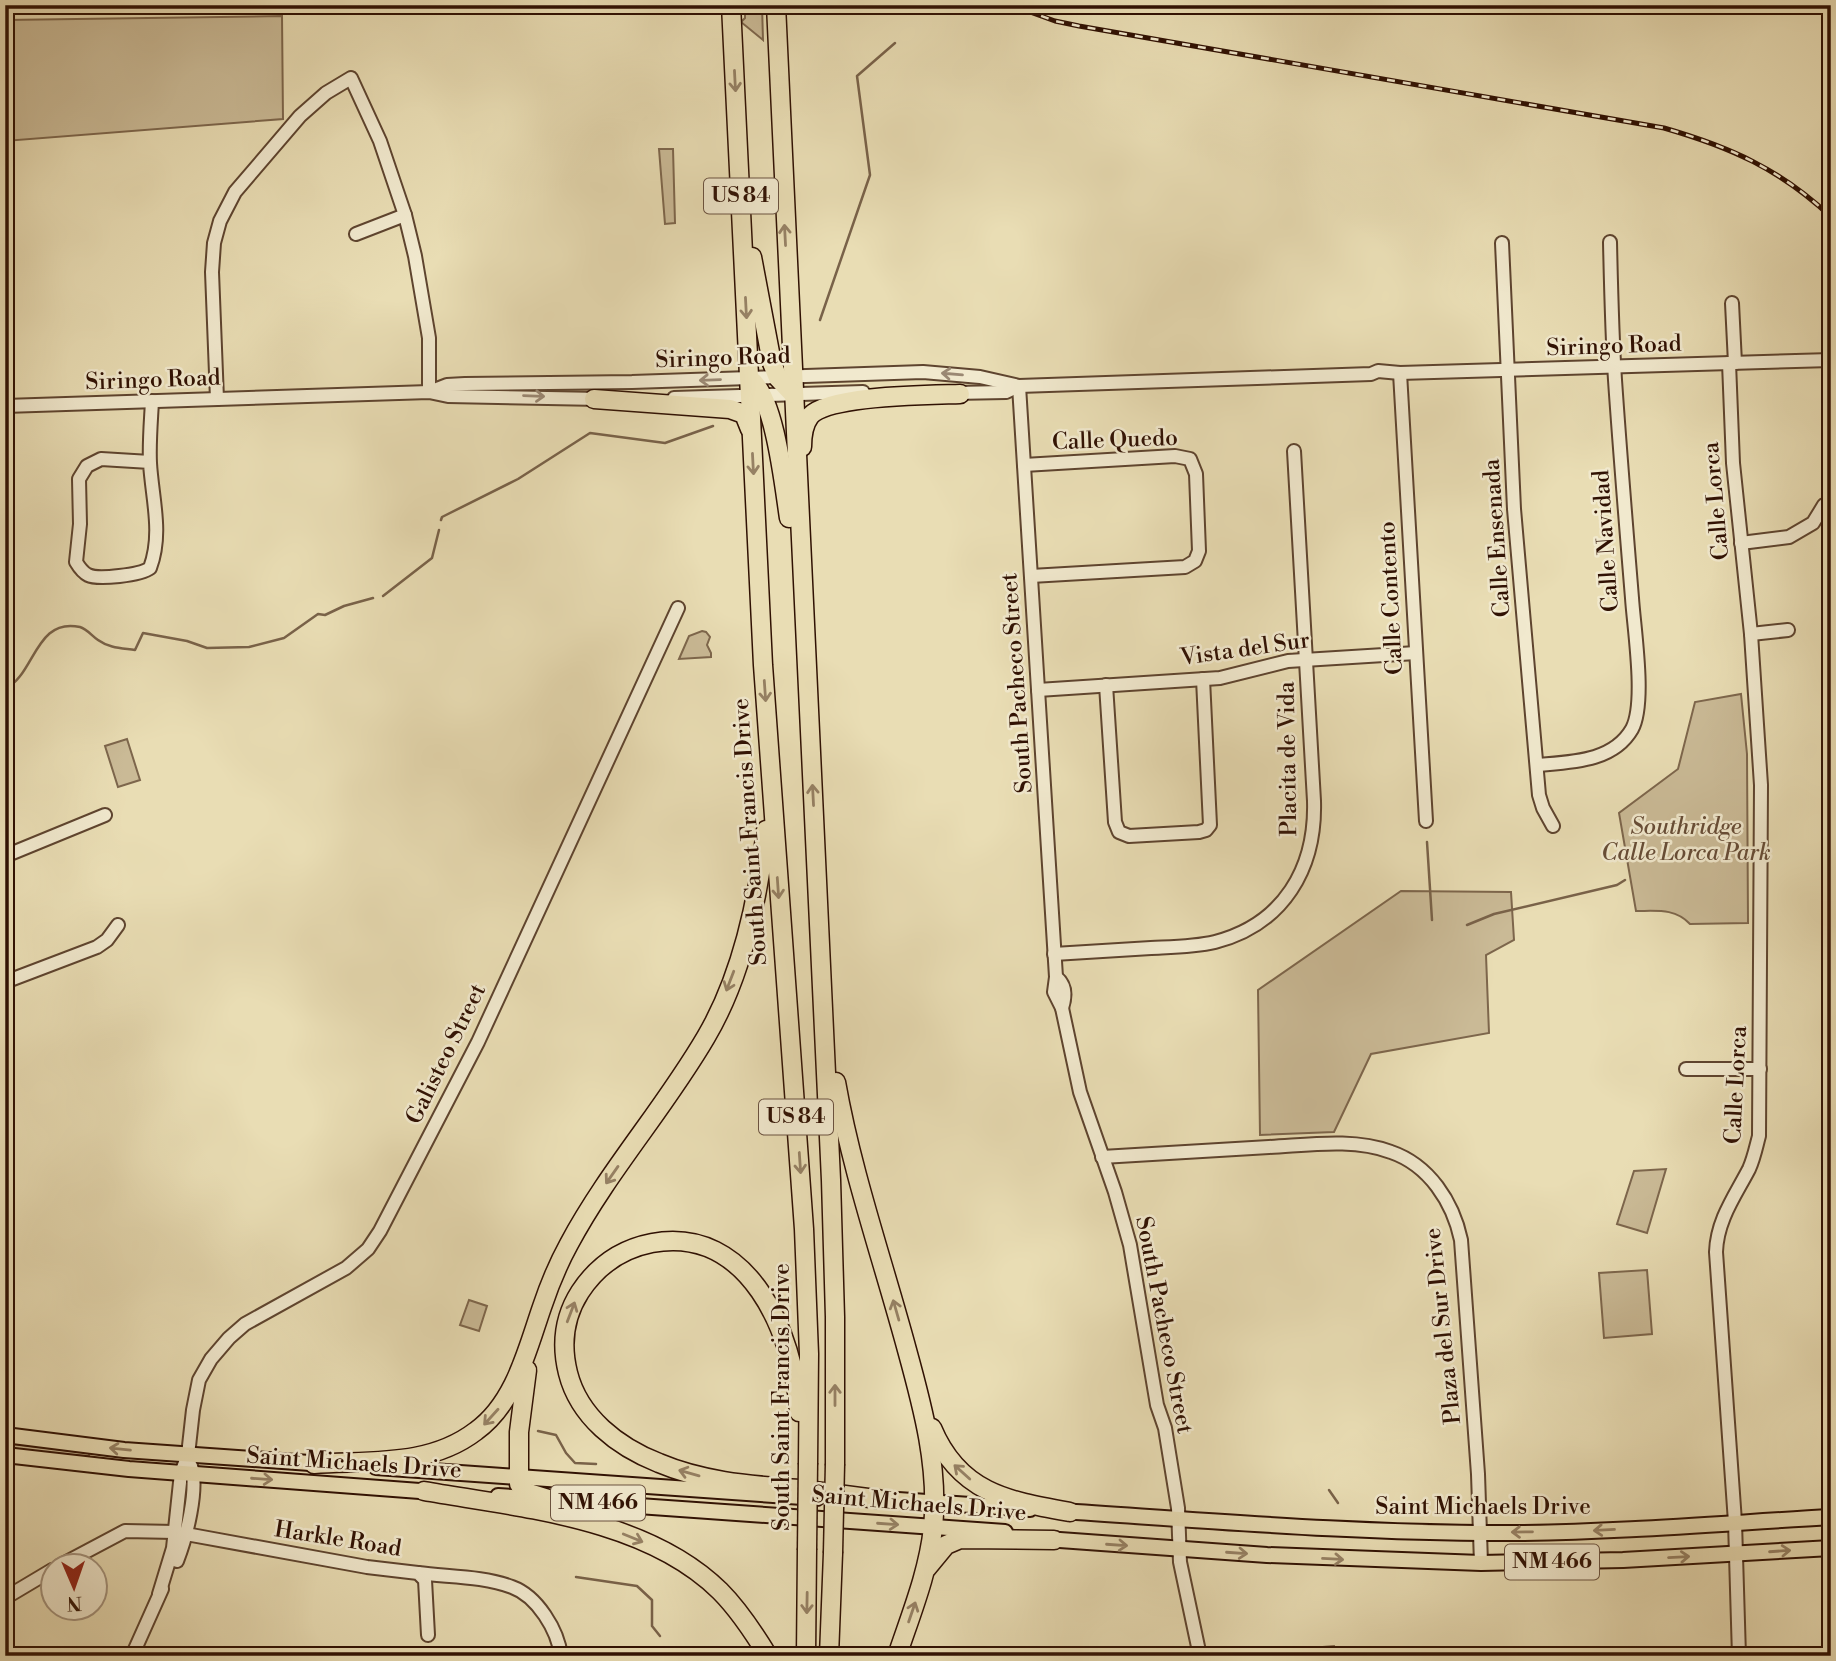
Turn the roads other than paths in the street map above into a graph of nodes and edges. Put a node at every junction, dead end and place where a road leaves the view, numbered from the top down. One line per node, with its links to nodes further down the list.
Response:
1 (731, 9): 3 (highway, South Saint Francis Drive / US 84, one-way to 3)
2 (776, 14): 14 (highway, US 84, one-way to 2)
3 (741, 198): 14 (highway); 16 (highway, South Saint Francis Drive / US 84, one-way to 16)
4 (405, 215): 5 (street); 17 (street); 20 (street)
5 (356, 234)
6 (1610, 242): 11 (street, Calle Navidad)
7 (1502, 243): 12 (street, Calle Ensenada)
8 (1732, 303): 10 (street, Calle Lorca)
9 (1831, 360): 10 (street, Siringo Road)
10 (1732, 363): 11 (street, Siringo Road); 29 (street, Calle Lorca)
11 (1614, 367): 12 (street, Siringo Road); 40 (street, Calle Navidad)
12 (1508, 370): 13 (street, Siringo Road); 40 (street, Calle Ensenada)
13 (1399, 373): 15 (street, Siringo Road); 35 (street, Calle Contento)
14 (788, 383): 15 (street, Siringo Road, one-way to 14); 16 (street, Siringo Road); 16 (street, Siringo Road); 18 (street, Siringo Road); 28 (highway, US 84)
15 (1019, 386): 18 (street, Siringo Road); 26 (street, South Pacheco Street)
16 (754, 390): 17 (street, Siringo Road, one-way to 17); 19 (street, Siringo Road); 23 (highway, South Saint Francis Drive / US 84); 32 (highway)
17 (429, 392): 19 (street, Siringo Road, one-way to 19); 20 (street, Siringo Road)
18 (960, 394): 28 (highway)
19 (594, 398): 23 (highway)
20 (217, 399): 21 (street, Siringo Road)
21 (152, 401): 22 (street, Siringo Road); 25 (street)
22 (5, 406)
23 (752, 436): 41 (highway, South Saint Francis Drive / US 84, one-way to 41)
24 (1294, 451): 36 (street, Placita de Vida)
25 (150, 462): 25 (street)
26 (1024, 465): 30 (street, South Pacheco Street); 30 (street, Calle Quedo)
27 (1824, 505): 29 (street)
28 (799, 524): 32 (highway, US 84)
29 (1741, 543): 34 (street, Calle Lorca)
30 (1031, 576): 39 (street, South Pacheco Street)
31 (678, 608): 57 (street, Galisteo Street)
32 (803, 611): 49 (highway, US 84, one-way to 32)
33 (1788, 630): 34 (street)
34 (1751, 634): 51 (street, Calle Lorca)
35 (1416, 653): 36 (street, Vista del Sur); 43 (street, Calle Contento)
36 (1306, 660): 37 (street, Vista del Sur); 47 (street, Placita de Vida)
37 (1203, 679): 38 (street, Vista del Sur); 38 (street)
38 (1106, 685): 39 (street, Vista del Sur)
39 (1038, 690): 47 (street, South Pacheco Street)
40 (1537, 765): 44 (street, Calle Ensenada)
41 (769, 771): 53 (highway, one-way to 53); 58 (highway, South Saint Francis Drive / US 84, one-way to 58)
42 (105, 815): 45 (street)
43 (1426, 821)
44 (1553, 826)
45 (5, 856)
46 (118, 925): 48 (street)
47 (1054, 954): 52 (street, South Pacheco Street)
48 (5, 982)
49 (822, 986): 54 (highway, one-way to 49); 88 (highway, US 84, one-way to 49, bridge)
50 (1686, 1069): 51 (street)
51 (1760, 1069): 69 (street, Calle Lorca)
52 (1102, 1157): 68 (street, South Pacheco Street); 72 (street, Plaza del Sur Drive)
53 (533, 1335): 59 (highway, one-way to 59); 61 (highway)
54 (914, 1376): 65 (highway); 66 (highway, one-way to 54)
55 (5, 1435): 57 (main road, Saint Michaels Drive / NM 466, one-way to 55)
56 (5, 1455): 60 (main road, Saint Michaels Drive / NM 466)
57 (188, 1455): 59 (main road, Saint Michaels Drive / NM 466); 60 (street, Galisteo Street)
58 (806, 1463): 63 (highway, one-way to 58); 87 (highway, South Saint Francis Drive / US 84, one-way to 87, bridge)
59 (314, 1464): 61 (main road, Saint Michaels Drive / NM 466)
60 (187, 1474): 62 (main road, Saint Michaels Drive / NM 466, one-way to 62); 71 (street, Galisteo Street)
61 (518, 1478): 63 (main road, Saint Michaels Drive / NM 466); 64 (highway)
62 (424, 1491): 64 (main road, Saint Michaels Drive / NM 466); 86 (highway, one-way to 86)
63 (878, 1499): 65 (main road, Saint Michaels Drive / NM 466)
64 (552, 1500): 70 (main road, Saint Michaels Drive / NM 466, one-way to 70)
65 (934, 1502): 66 (main road, Saint Michaels Drive / NM 466); 70 (highway)
66 (1070, 1512): 68 (main road, Saint Michaels Drive / NM 466)
67 (1831, 1517): 69 (main road, Saint Michaels Drive / NM 466)
68 (1179, 1520): 72 (main road, Saint Michaels Drive / NM 466); 75 (street, South Pacheco Street)
69 (1735, 1522): 72 (main road, Saint Michaels Drive / NM 466, one-way to 72); 77 (street, Calle Lorca)
70 (933, 1527): 73 (main road, Saint Michaels Drive / NM 466); 79 (highway)
71 (181, 1533): 76 (street, Harkle Road); 80 (street, Harkle Road); 84 (street, Galisteo Street)
72 (1481, 1533): 78 (street, Plaza del Sur Drive)
73 (1054, 1541): 75 (main road, Saint Michaels Drive / NM 466, one-way to 75); 79 (highway)
74 (1831, 1548): 77 (main road, Saint Michaels Drive / NM 466, one-way to 74)
75 (1180, 1549): 78 (main road, Saint Michaels Drive / NM 466, one-way to 78); 90 (street, South Pacheco Street)
76 (85, 1552)
77 (1736, 1554): 78 (main road, Saint Michaels Drive / NM 466, one-way to 77); 91 (street, Calle Lorca)
78 (1481, 1563)
79 (927, 1568): 89 (highway, one-way to 79)
80 (418, 1573): 83 (street, Harkle Road); 85 (street)
81 (38, 1578): 82 (street)
82 (5, 1598)
83 (428, 1635)
84 (131, 1656)
85 (561, 1656)
86 (768, 1656)
87 (806, 1656)
88 (829, 1656)
89 (897, 1656)
90 (1200, 1656)
91 (1739, 1656)

